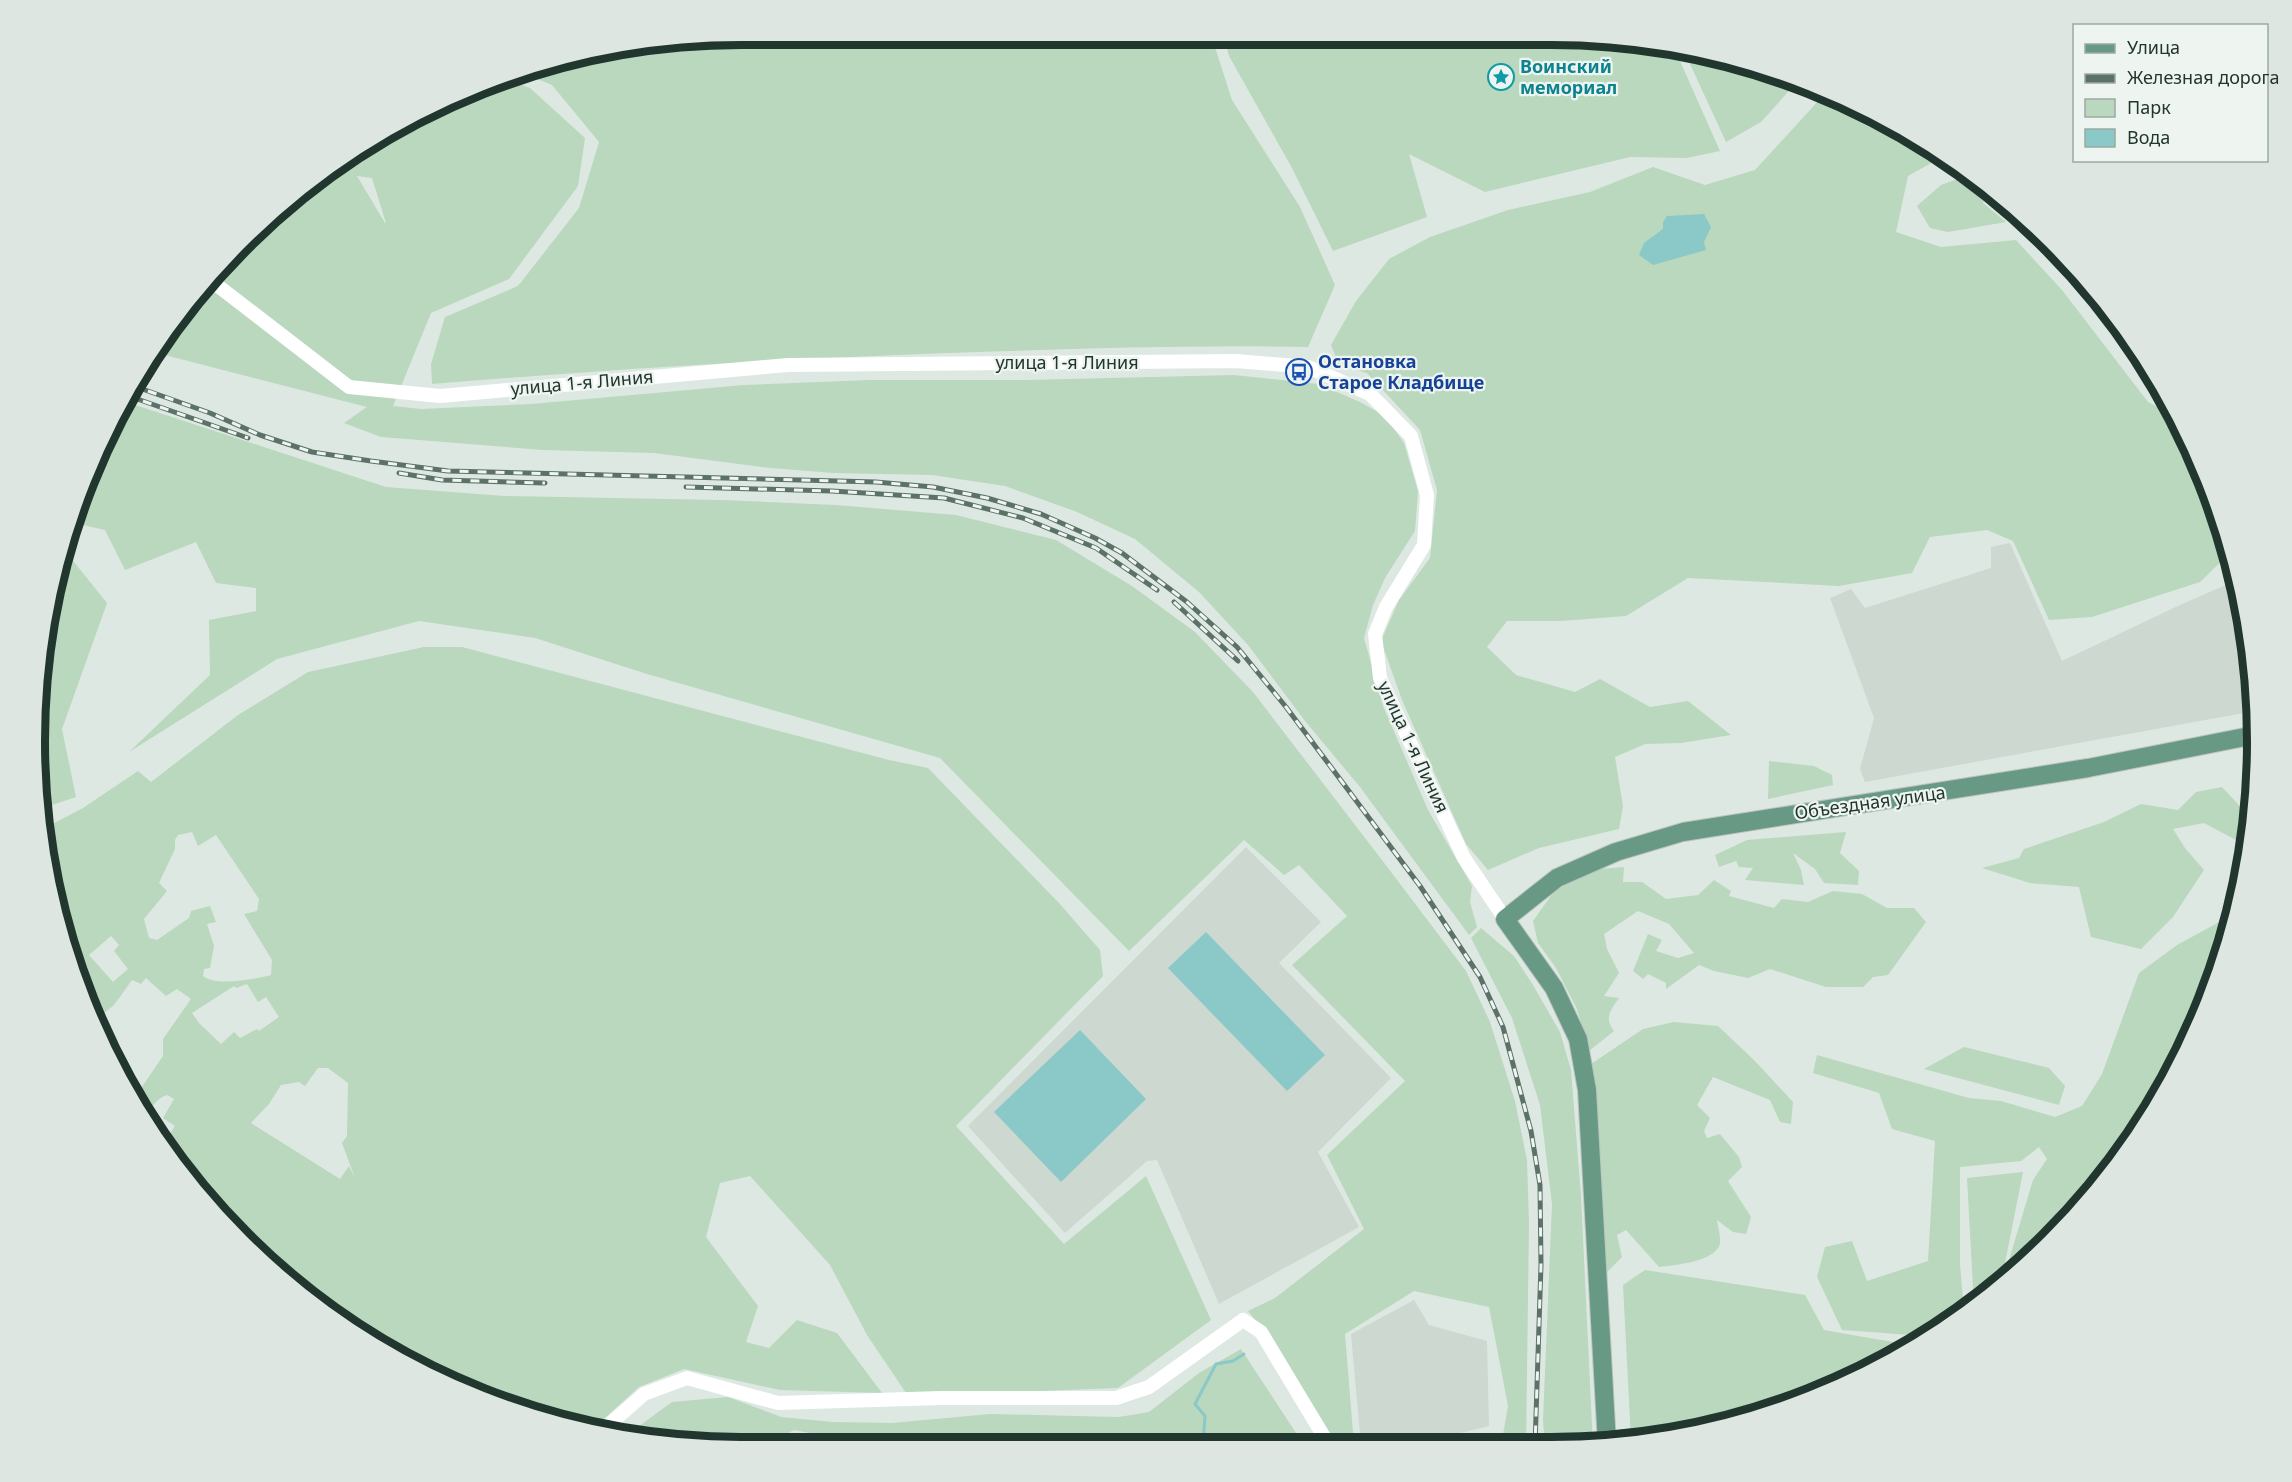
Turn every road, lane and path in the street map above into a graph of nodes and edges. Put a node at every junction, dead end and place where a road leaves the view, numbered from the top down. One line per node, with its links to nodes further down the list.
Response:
1 (216, 284): 3 (street, улица 1-я Линия)
2 (2247, 737): 3 (main road, Объездная улица)
3 (1505, 919): 5 (main road)
4 (609, 1425): 6 (street)
5 (1606, 1435)
6 (1324, 1437)

